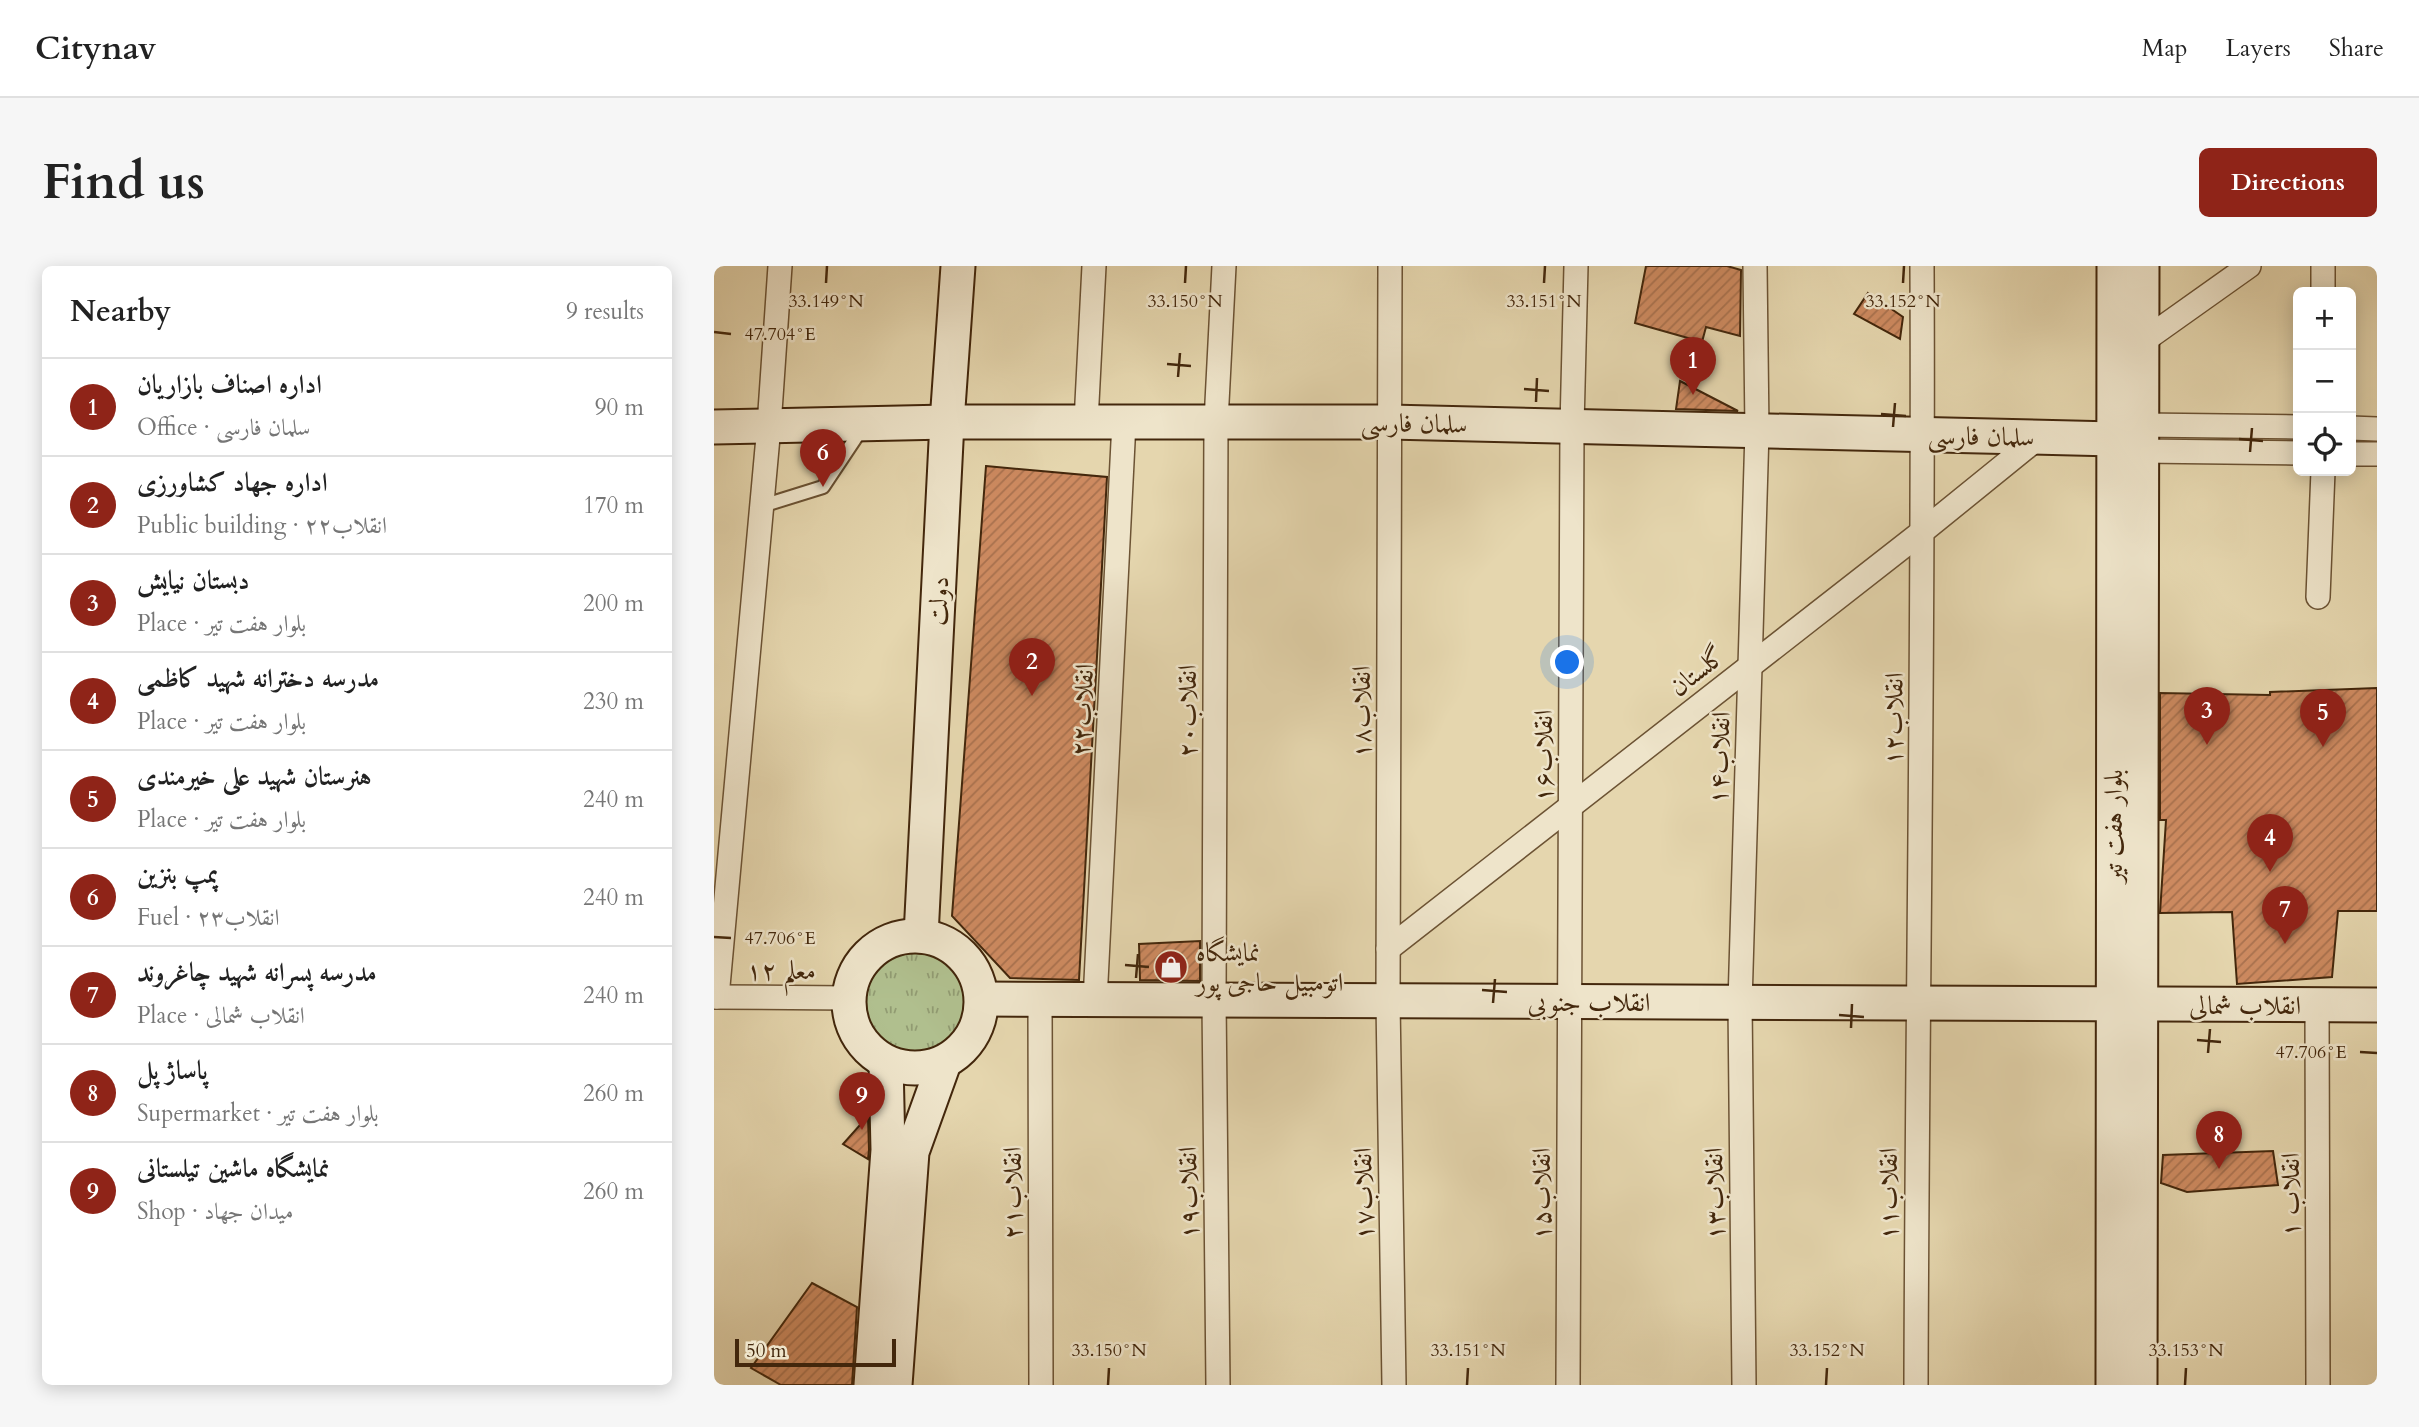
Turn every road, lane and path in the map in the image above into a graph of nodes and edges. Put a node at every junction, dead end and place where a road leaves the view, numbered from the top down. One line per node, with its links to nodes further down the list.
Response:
1 (780, 266): 21 (street)
2 (958, 266): 15 (street, دولت)
3 (1094, 266): 16 (street)
4 (1224, 266): 18 (street, انقلاب۲۰)
5 (1390, 266): 19 (street, انقلاب۱۸)
6 (1576, 266): 22 (street, انقلاب۱۶)
7 (1755, 266): 27 (street, انقلاب۱۴)
8 (1922, 266): 28 (street, انقلاب۱۲)
9 (2114, 266): 30 (street, بلوار هفت تیر)
10 (2143, 266): 14 (street, بلوار هفت تیر)
11 (2249, 266): 14 (street)
12 (2323, 266): 13 (street)
13 (2323, 287)
14 (2142, 342): 30 (street, بلوار هفت تیر)
15 (947, 422): 16 (street, سلمان فارسی); 20 (street, سلمان فارسی); 40 (street, دولت)
16 (1086, 422): 17 (street, سلمان فارسی)
17 (1125, 422): 18 (street, سلمان فارسی); 46 (street, انقلاب۲۲)
18 (1216, 422): 19 (street, سلمان فارسی); 47 (street, انقلاب۲۰)
19 (1390, 422): 22 (street, سلمان فارسی); 41 (street, انقلاب۱۸)
20 (865, 424): 21 (street, سلمان فارسی); 35 (lane)
21 (769, 426): 23 (street, سلمان فارسی); 35 (street)
22 (1572, 426): 27 (street, سلمان فارسی); 39 (street, انقلاب۱۶)
23 (714, 427)
24 (2293, 427): 30 (street)
25 (2356, 428): 26 (street)
26 (2377, 429)
27 (1757, 431): 28 (street, سلمان فارسی); 38 (street, انقلاب۱۴)
28 (1923, 435): 29 (street, سلمان فارسی); 36 (street, انقلاب۱۲)
29 (2039, 437): 30 (street, سلمان فارسی); 36 (street, گلستان)
30 (2133, 438): 31 (street); 53 (street, بلوار هفت تیر)
31 (2293, 453)
32 (2356, 454): 33 (street)
33 (2377, 454)
34 (2323, 481): 37 (street)
35 (762, 506): 42 (street)
36 (1923, 531): 38 (street, گلستان); 51 (street, انقلاب۱۲)
37 (2318, 597)
38 (1750, 665): 39 (street, گلستان); 50 (street, انقلاب۱۴)
39 (1570, 806): 41 (street, گلستان); 49 (street, انقلاب۱۶)
40 (921, 936): 43 (street); 44 (street)
41 (1388, 949): 48 (street, انقلاب۱۸)
42 (716, 998): 43 (street, معلم ۱۲)
43 (848, 998): 55 (street)
44 (982, 999): 45 (street, انقلاب جنوبی); 56 (street)
45 (1040, 1001): 46 (street, انقلاب جنوبی); 59 (street, انقلاب۲۱)
46 (1096, 1001): 47 (street, انقلاب جنوبی)
47 (1214, 1001): 48 (street, انقلاب جنوبی); 60 (street, انقلاب۱۹)
48 (1388, 1002): 49 (street, انقلاب جنوبی); 61 (street, انقلاب۱۷)
49 (1570, 1002): 50 (street, انقلاب جنوبی); 62 (street, انقلاب۱۵)
50 (1740, 1003): 51 (street, انقلاب جنوبی); 63 (street, انقلاب۱۳)
51 (1917, 1003): 53 (street, انقلاب جنوبی); 64 (street, انقلاب۱۱)
52 (2317, 1004): 53 (street, انقلاب شمالی); 54 (street, انقلاب شمالی); 67 (street, انقلاب ۱)
53 (2127, 1005): 65 (street, بلوار هفت تیر); 66 (street, بلوار هفت تیر)
54 (2377, 1005)
55 (886, 1063): 56 (street); 57 (street)
56 (944, 1063): 58 (street)
57 (871, 1385)
58 (895, 1385)
59 (1041, 1385)
60 (1218, 1385)
61 (1394, 1385)
62 (1568, 1385)
63 (1744, 1385)
64 (1916, 1385)
65 (2113, 1385)
66 (2140, 1385)
67 (2318, 1385)

